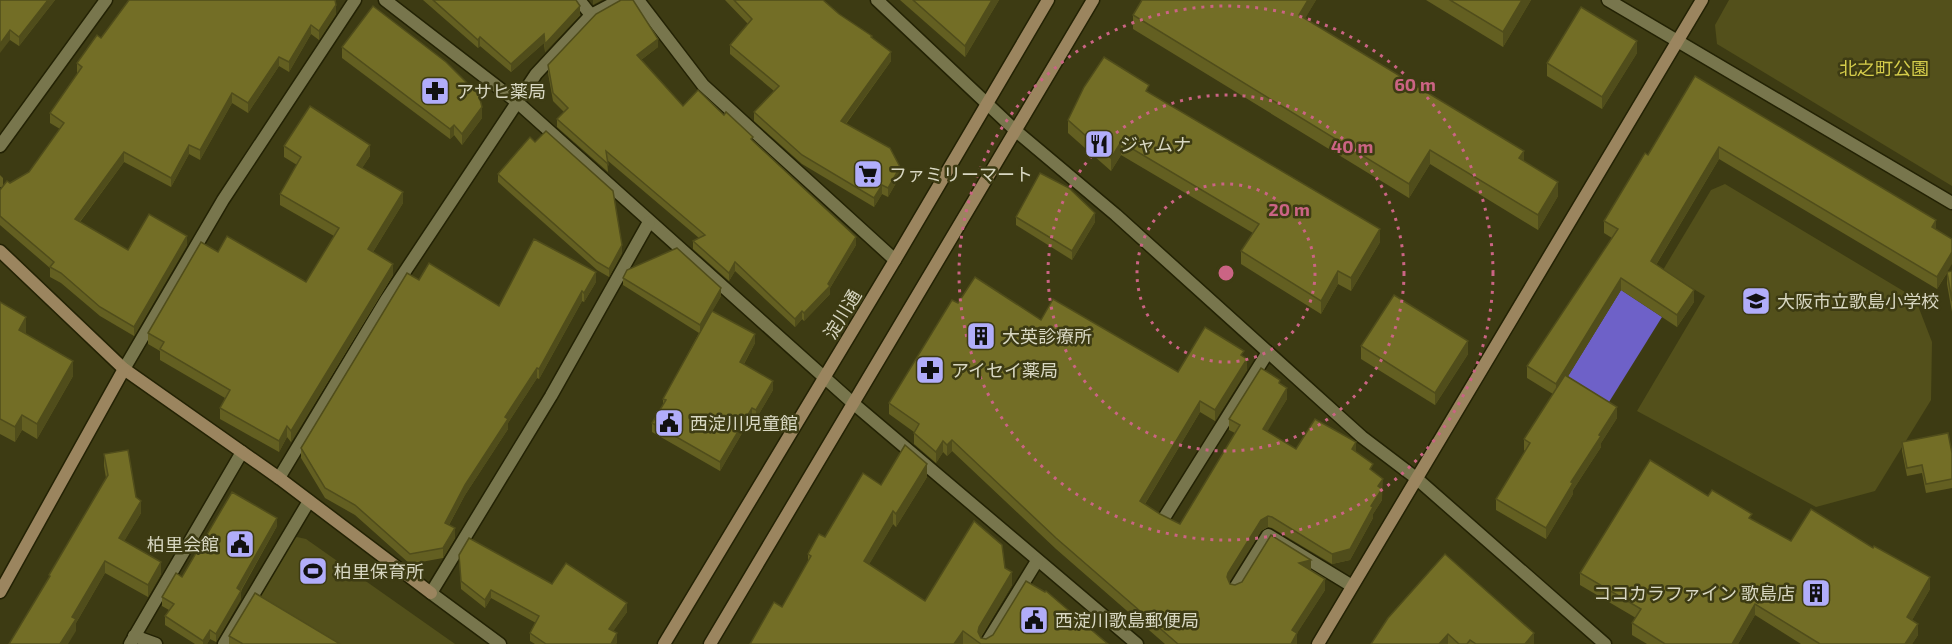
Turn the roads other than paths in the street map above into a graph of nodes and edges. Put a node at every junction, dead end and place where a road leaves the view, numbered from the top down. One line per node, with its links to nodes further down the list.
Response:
1 (106, 0): 17 (street)
2 (355, 0): 23 (street)
3 (385, 0): 14 (street)
4 (579, 0): 12 (street)
5 (621, 0): 12 (street)
6 (638, 0): 21 (street)
7 (877, 0): 15 (street)
8 (1048, 0): 15 (street, 淀川通)
9 (1093, 0): 16 (street)
10 (1608, 0): 13 (street)
11 (1702, 0): 13 (street)
12 (591, 15): 14 (street)
13 (1677, 41): 18 (street); 28 (street)
14 (517, 102): 19 (street); 27 (street)
15 (987, 104): 16 (street); 21 (street, 淀川通)
16 (1016, 131): 22 (street); 25 (street)
17 (0, 146)
18 (1952, 203)
19 (650, 222): 24 (street); 35 (street)
20 (0, 251): 23 (street)
21 (896, 260): 24 (street, 淀川通)
22 (1268, 352): 28 (street); 30 (street)
23 (124, 369): 26 (street); 34 (street)
24 (824, 378): 25 (street); 40 (street, 淀川通)
25 (854, 404): 31 (street); 41 (street)
26 (242, 452): 27 (street); 36 (street)
27 (279, 478): 29 (street)
28 (1416, 478): 32 (street); 45 (street)
29 (309, 501): 35 (street); 38 (street)
30 (1164, 518)
31 (1037, 561): 42 (street); 43 (street)
32 (1352, 586): 33 (street); 44 (street)
33 (1235, 588)
34 (0, 592)
35 (431, 593): 39 (street)
36 (132, 640): 37 (street)
37 (156, 644)
38 (224, 644)
39 (500, 644)
40 (664, 644)
41 (710, 644)
42 (986, 644)
43 (1137, 644)
44 (1318, 644)
45 (1605, 644)

